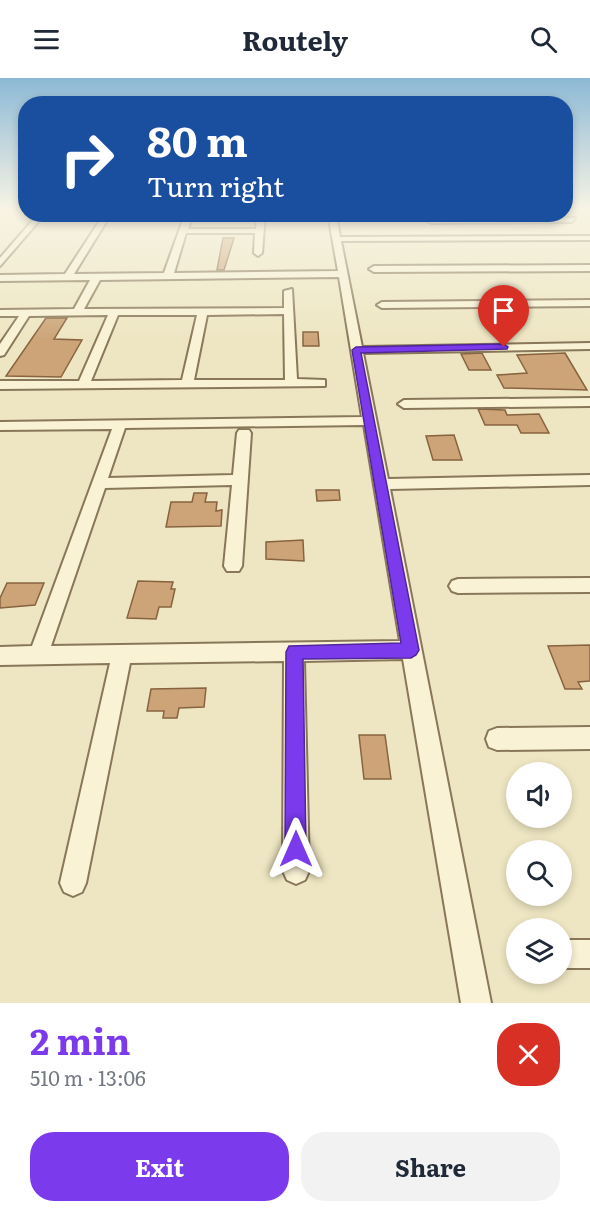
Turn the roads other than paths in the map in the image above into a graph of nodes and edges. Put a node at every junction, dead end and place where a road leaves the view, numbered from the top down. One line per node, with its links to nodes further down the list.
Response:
1 (83, 253): 8 (street)
2 (176, 253): 7 (street)
3 (339, 253): 6 (street)
4 (590, 268): 5 (street)
5 (374, 269)
6 (343, 274): 7 (street); 21 (street)
7 (168, 276): 10 (street)
8 (68, 277): 9 (street); 10 (street)
9 (0, 278)
10 (96, 278): 17 (street)
11 (289, 291): 16 (street)
12 (590, 303): 13 (street)
13 (382, 305)
14 (115, 311): 15 (street); 17 (street); 27 (street)
15 (203, 311): 16 (street); 23 (street)
16 (289, 311): 24 (street)
17 (78, 312): 19 (street)
18 (0, 313): 19 (street)
19 (26, 313): 22 (street)
20 (590, 346): 21 (street)
21 (356, 350): 30 (street)
22 (0, 352)
23 (187, 384): 24 (street); 27 (street)
24 (291, 384): 25 (street)
25 (321, 384)
26 (0, 385): 27 (street)
27 (83, 386)
28 (590, 402): 29 (street)
29 (404, 404)
30 (368, 421): 31 (street); 37 (street)
31 (120, 424): 32 (street); 36 (street)
32 (0, 426)
33 (244, 433): 34 (street)
34 (238, 480): 36 (street); 38 (street)
35 (590, 480): 37 (street)
36 (99, 483): 45 (street)
37 (380, 484): 41 (street)
38 (233, 566)
39 (590, 585): 40 (street)
40 (458, 586)
41 (411, 650): 42 (street); 52 (street)
42 (294, 652): 43 (street); 48 (street)
43 (122, 654): 45 (street); 49 (street)
44 (0, 656): 45 (street)
45 (38, 656)
46 (590, 738): 47 (street)
47 (497, 739)
48 (296, 871)
49 (73, 883)
50 (572, 954): 51 (street)
51 (590, 954)
52 (476, 1003)

